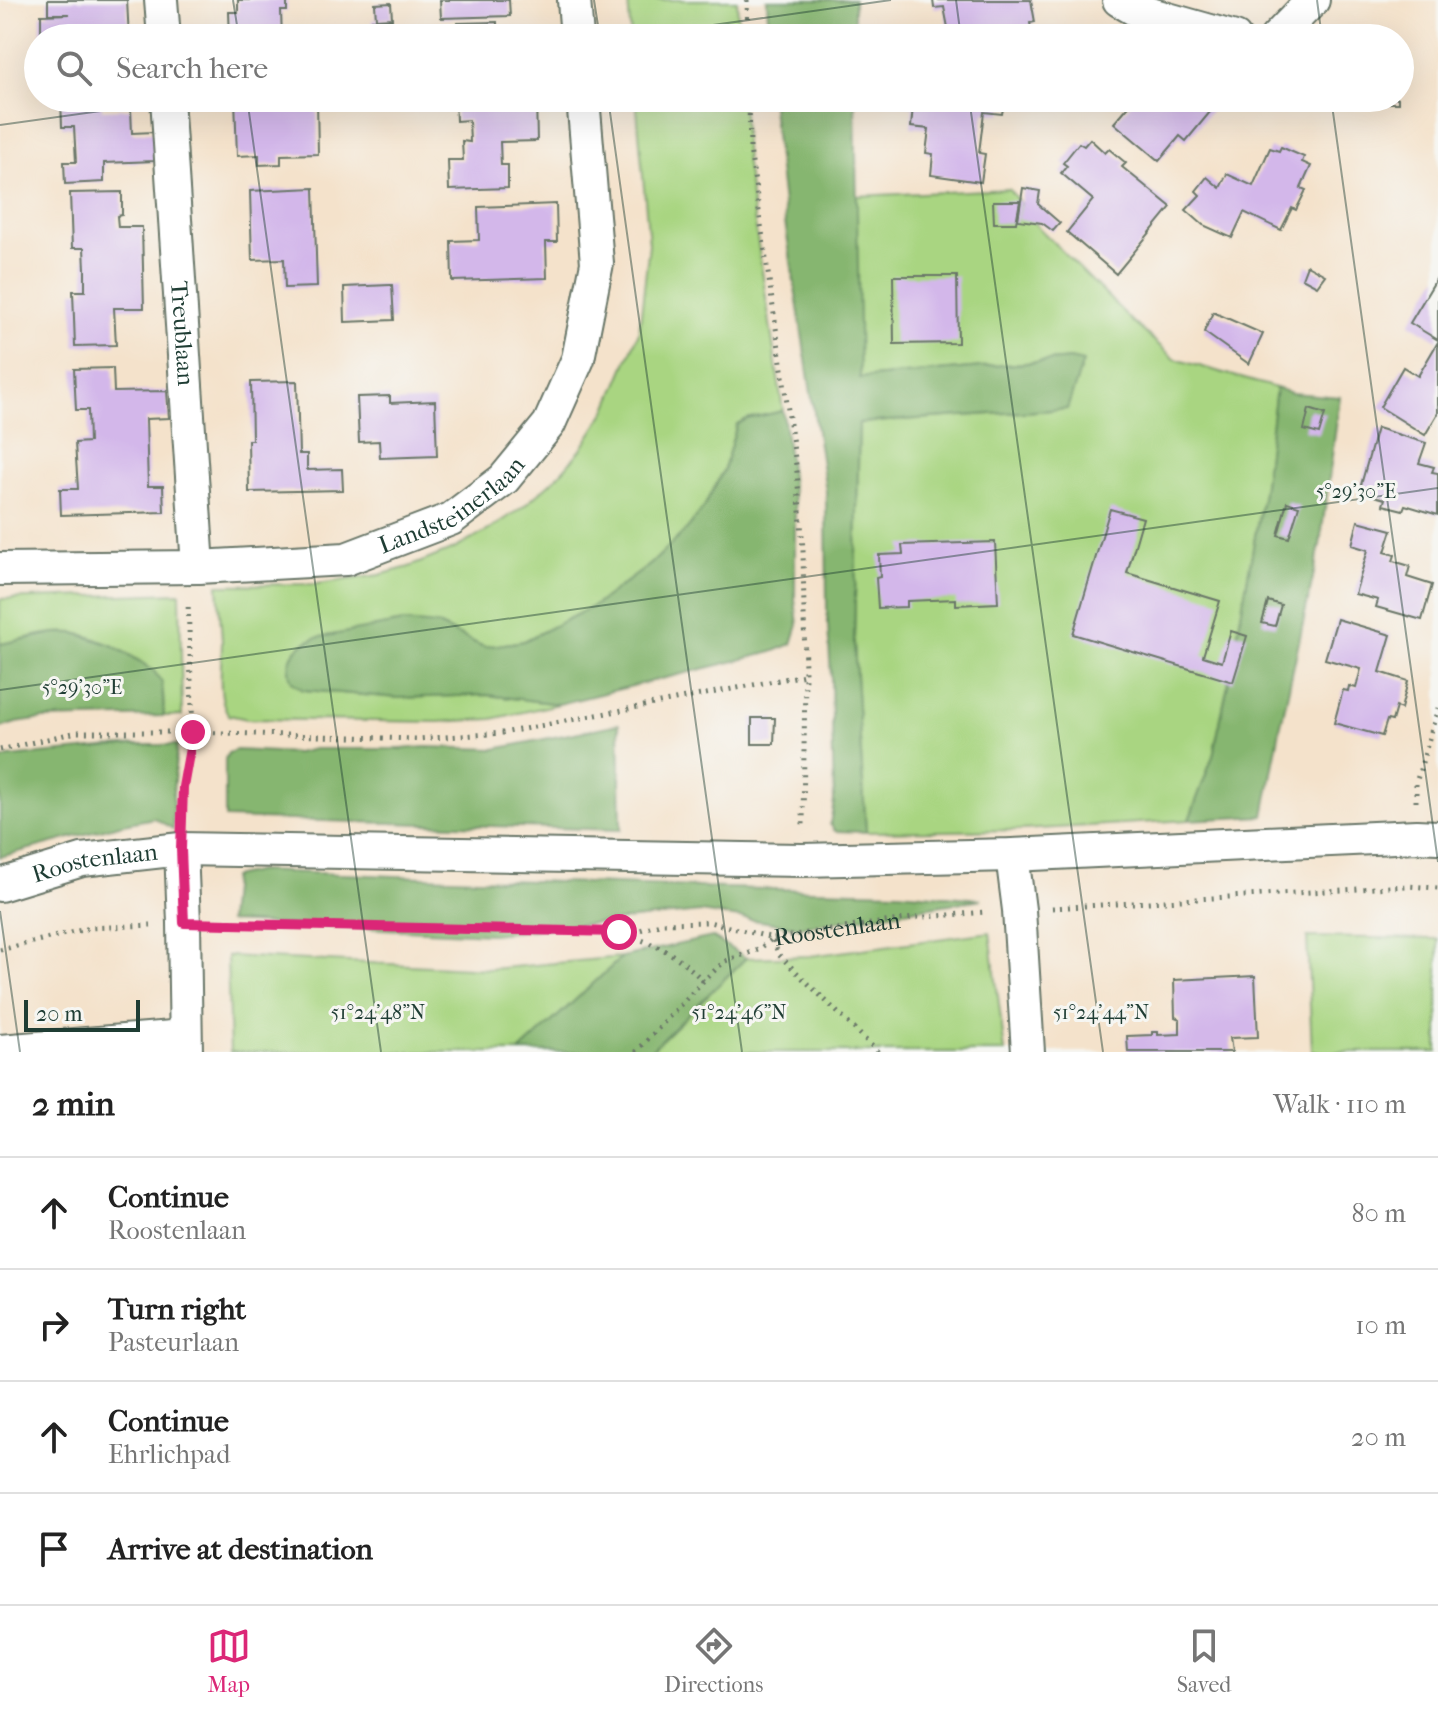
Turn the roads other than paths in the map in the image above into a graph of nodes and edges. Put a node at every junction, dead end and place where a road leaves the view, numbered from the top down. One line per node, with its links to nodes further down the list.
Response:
1 (161, 0): 5 (street)
2 (574, 0): 6 (street)
3 (1119, 0): 7 (street)
4 (1313, 0): 8 (street)
5 (163, 24)
6 (576, 24)
7 (1186, 24)
8 (1290, 24)
9 (168, 112): 11 (street, Treublaan)
10 (584, 112): 11 (street, Landsteinerlaan)
11 (198, 567): 12 (street, Landsteinerlaan)
12 (0, 569)
13 (1427, 837): 15 (street, Roostenlaan)
14 (181, 849): 15 (street, Roostenlaan); 16 (street, Roostenlaan); 17 (street)
15 (1012, 855): 19 (street)
16 (0, 885)
17 (186, 1044): 18 (street)
18 (0, 1051)
19 (1028, 1052)

